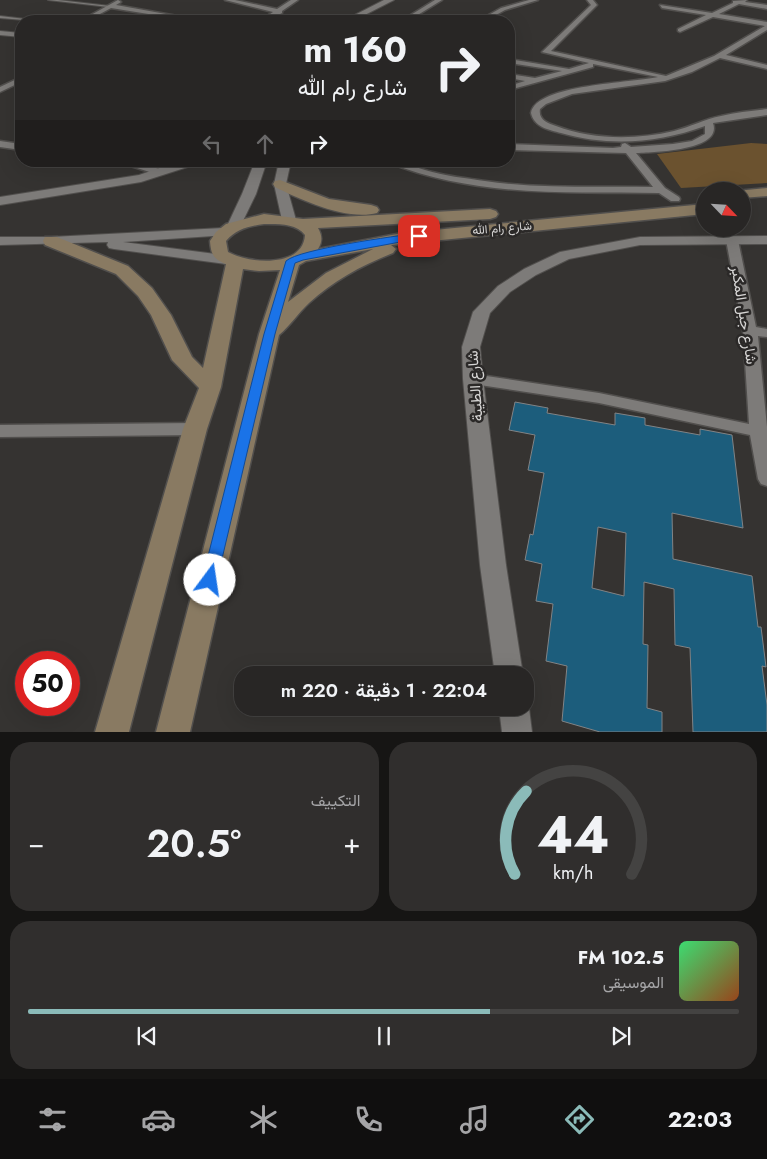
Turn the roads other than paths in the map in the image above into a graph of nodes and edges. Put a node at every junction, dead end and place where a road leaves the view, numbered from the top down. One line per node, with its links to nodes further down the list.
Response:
1 (49, 0): 12 (lane)
2 (121, 0): 12 (street)
3 (228, 0): 15 (street)
4 (295, 0): 15 (street)
5 (390, 0): 19 (street)
6 (395, 0): 20 (street)
7 (439, 0): 21 (street)
8 (535, 0): 22 (street)
9 (590, 0): 32 (street)
10 (729, 1): 11 (street)
11 (741, 1): 14 (street); 23 (street)
12 (109, 6): 16 (street); 17 (street)
13 (662, 6): 23 (street)
14 (767, 7)
15 (280, 12): 18 (street)
16 (94, 15)
17 (165, 15)
18 (274, 15)
19 (359, 15)
20 (366, 15)
21 (414, 15)
22 (492, 15)
23 (710, 16): 26 (street); 27 (street)
24 (0, 18): 25 (lane)
25 (15, 19)
26 (767, 26): 30 (street)
27 (680, 30)
28 (0, 33): 29 (street)
29 (15, 34)
30 (720, 56): 33 (street); 36 (street)
31 (515, 62): 34 (street)
32 (594, 63): 34 (street); 36 (street)
33 (767, 67)
34 (572, 70): 39 (street)
35 (515, 77): 39 (street)
36 (670, 77): 43 (street)
37 (0, 79): 38 (street)
38 (15, 80)
39 (535, 81): 41 (street); 43 (street)
40 (15, 83): 42 (street)
41 (515, 86)
42 (0, 90)
43 (567, 93): 46 (street)
44 (767, 112): 45 (street)
45 (708, 122): 46 (street); 51 (street)
46 (619, 140): 51 (street)
47 (0, 144): 49 (street)
48 (515, 147): 51 (street)
49 (15, 148)
50 (15, 150): 52 (street)
51 (630, 151): 62 (street)
52 (0, 152)
53 (142, 167): 59 (street)
54 (175, 167): 59 (street)
55 (259, 167): 73 (street)
56 (284, 167): 61 (street)
57 (410, 167): 60 (street)
58 (428, 167): 60 (street)
59 (160, 172): 67 (street)
60 (424, 172): 62 (street)
61 (280, 184): 71 (main road); 72 (street)
62 (661, 190): 66 (street)
63 (767, 192): 64 (main road)
64 (751, 193)
65 (696, 198): 66 (main road, شارع رام الله)
66 (675, 199): 71 (main road, شارع رام الله)
67 (0, 201)
68 (767, 204): 69 (main road)
69 (751, 205)
70 (696, 210): 74 (main road, شارع رام الله)
71 (496, 214): 72 (main road, شارع رام الله)
72 (296, 222): 73 (main road, شارع رام الله); 80 (main road)
73 (229, 229): 75 (street); 81 (main road)
74 (436, 234): 80 (main road, شارع رام الله); 84 (main road)
75 (80, 240): 79 (street); 81 (street)
76 (732, 240): 77 (street, شارع الطيبة); 82 (street, شارع جبل المكبر); 85 (street, شارع الطيبة)
77 (767, 240)
78 (0, 241): 79 (street)
79 (51, 241): 86 (main road)
80 (296, 259): 81 (main road, شارع رام الله); 84 (main road)
81 (230, 261): 86 (main road)
82 (750, 330): 83 (street); 89 (street, شارع جبل المكبر)
83 (767, 333)
84 (269, 334): 94 (main road)
85 (473, 379): 89 (street); 91 (street, شارع الطيبة)
86 (210, 387): 87 (main road)
87 (195, 429): 88 (street); 93 (main road)
88 (0, 431)
89 (763, 432): 90 (street, شارع جبل المكبر)
90 (767, 479)
91 (508, 666)
92 (515, 716): 95 (street)
93 (112, 732)
94 (173, 732)
95 (517, 732)

